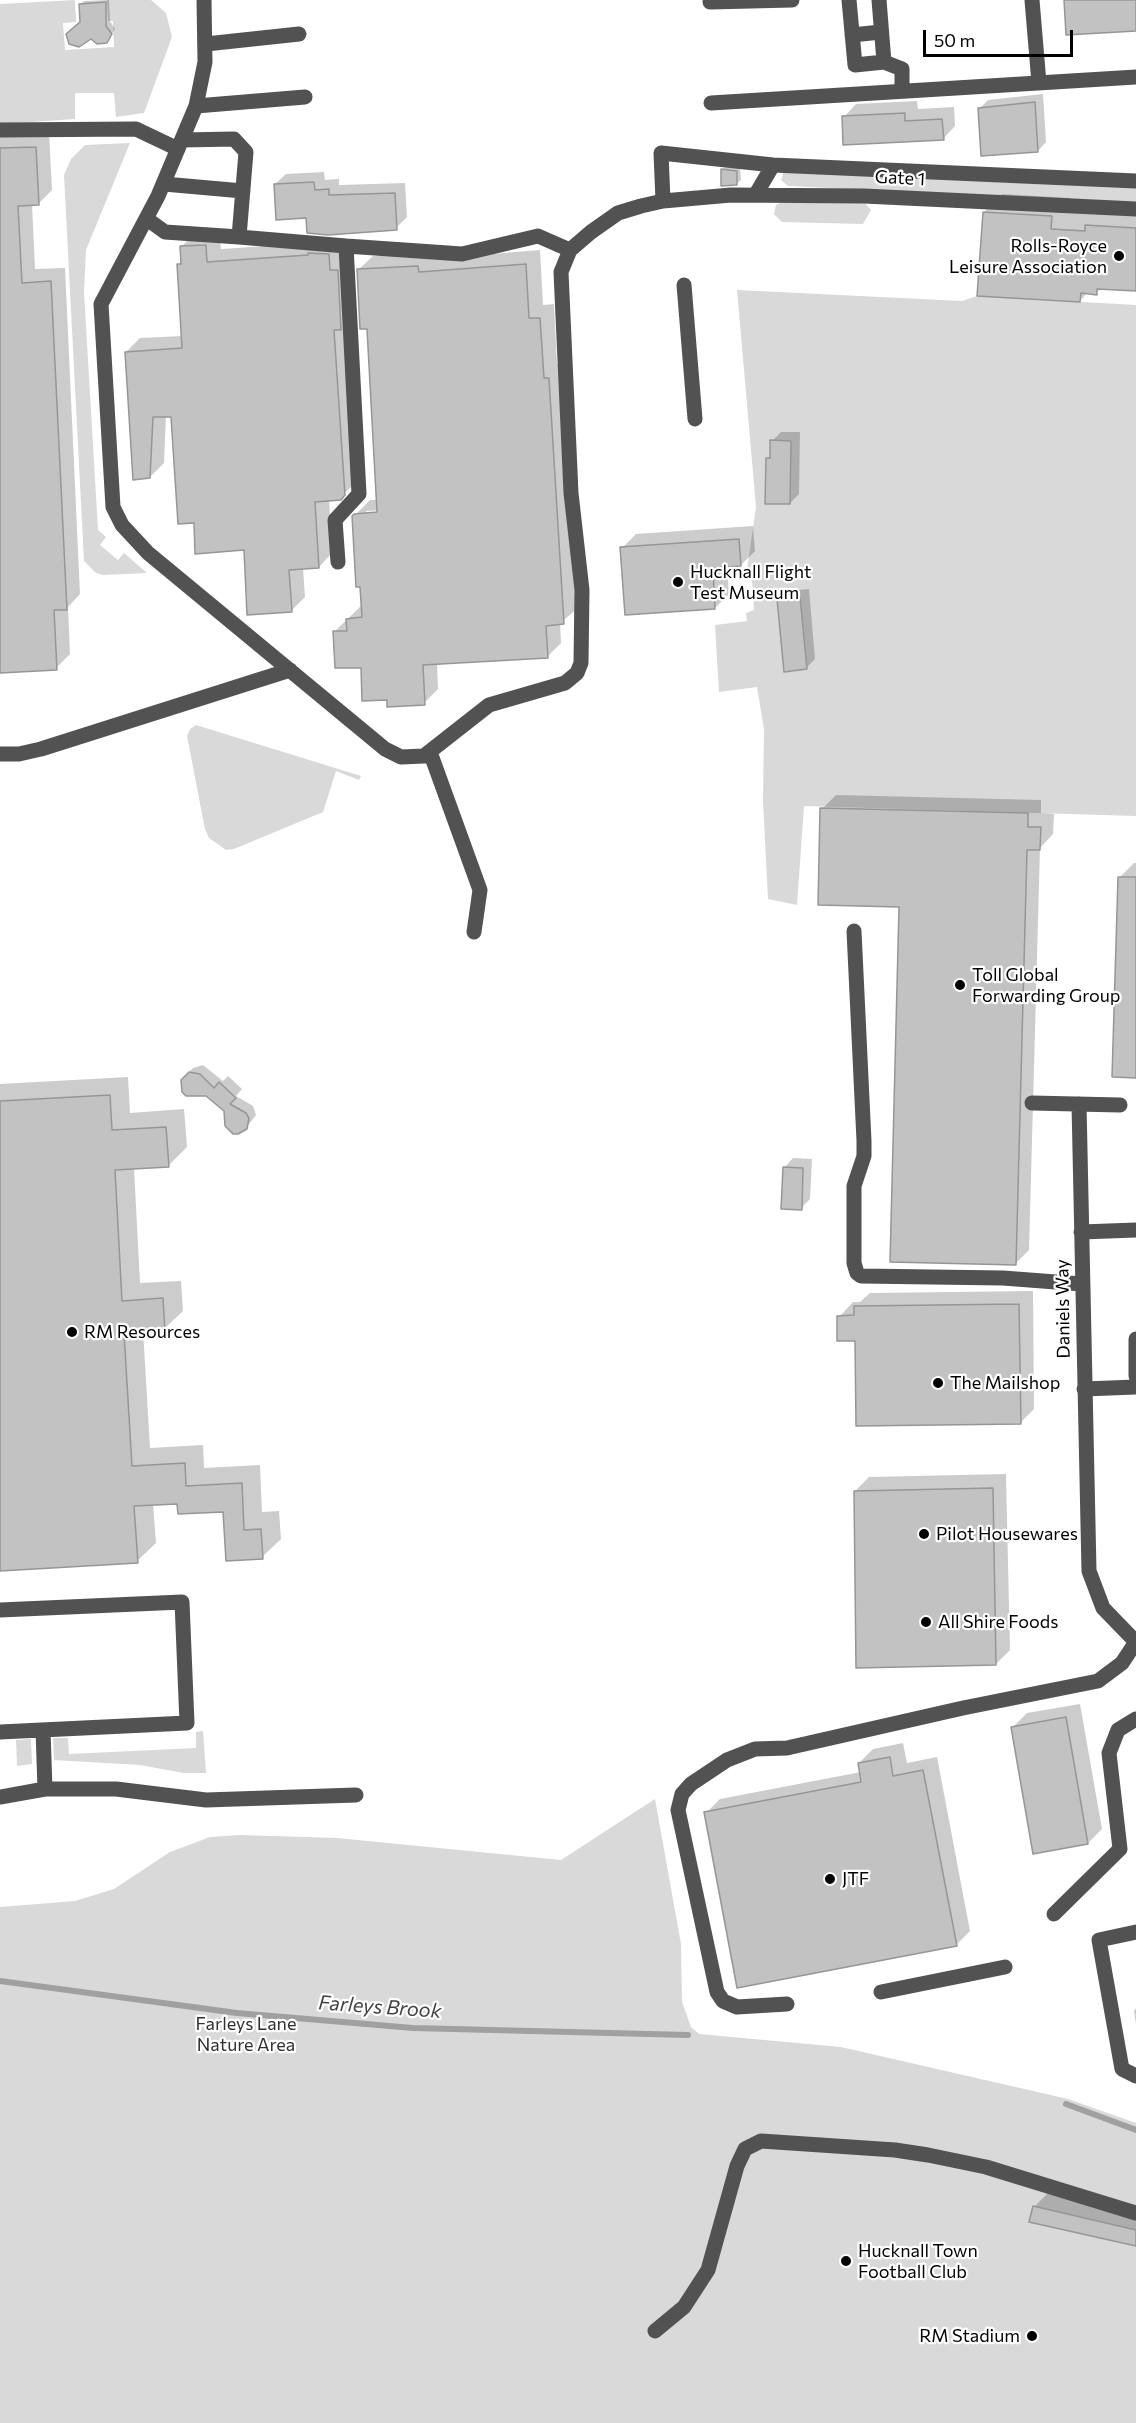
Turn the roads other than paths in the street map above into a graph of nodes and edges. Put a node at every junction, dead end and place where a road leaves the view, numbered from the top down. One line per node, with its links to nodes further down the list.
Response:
1 (204, 0): 10 (street)
2 (792, 0): 6 (street)
3 (849, 0): 9 (street)
4 (879, 0): 7 (street)
5 (1032, 0): 13 (street)
6 (710, 2)
7 (881, 32): 9 (street); 11 (street)
8 (299, 34): 10 (street)
9 (852, 35): 11 (street)
10 (206, 44): 17 (street)
11 (884, 62): 14 (street)
12 (1136, 77): 13 (street)
13 (1039, 83): 14 (street)
14 (902, 92): 16 (street)
15 (305, 97): 17 (street)
16 (711, 103)
17 (196, 106): 19 (street)
18 (0, 130): 19 (street)
19 (180, 144): 22 (street); 23 (street)
20 (773, 165): 21 (street); 24 (street); 25 (street)
21 (1136, 181)
22 (164, 184): 23 (street); 27 (street)
23 (243, 190): 28 (street)
24 (756, 194): 25 (street, Gate 1); 26 (street, Gate 1)
25 (663, 201): 30 (street, Gate 1)
26 (1136, 209)
27 (147, 219): 28 (street); 34 (street)
28 (239, 237): 29 (street)
29 (346, 246): 30 (street); 33 (street)
30 (570, 250): 35 (street)
31 (684, 285): 32 (street)
32 (695, 419)
33 (338, 562)
34 (290, 670): 35 (street); 36 (street)
35 (429, 752): 38 (street)
36 (0, 754)
37 (854, 931): 44 (street)
38 (474, 932)
39 (1032, 1103): 40 (street)
40 (1079, 1104): 41 (street); 43 (street, Daniels Way)
41 (1120, 1105)
42 (1136, 1230): 43 (street)
43 (1081, 1232): 44 (street, Daniels Way)
44 (1082, 1284): 48 (street, Daniels Way)
45 (1136, 1339): 46 (street)
46 (1136, 1376)
47 (1136, 1387): 48 (street)
48 (1084, 1389): 50 (street, Daniels Way)
49 (0, 1610): 52 (street)
50 (1136, 1642): 61 (street)
51 (1136, 1719): 57 (street)
52 (43, 1730): 53 (street); 54 (street)
53 (0, 1732)
54 (45, 1789): 55 (street); 56 (street)
55 (356, 1795)
56 (0, 1797)
57 (1054, 1914)
58 (1136, 1932): 62 (street)
59 (1005, 1967): 60 (street)
60 (881, 1992)
61 (787, 2004)
62 (1136, 2076)
63 (1136, 2213): 64 (street)
64 (655, 2331)

